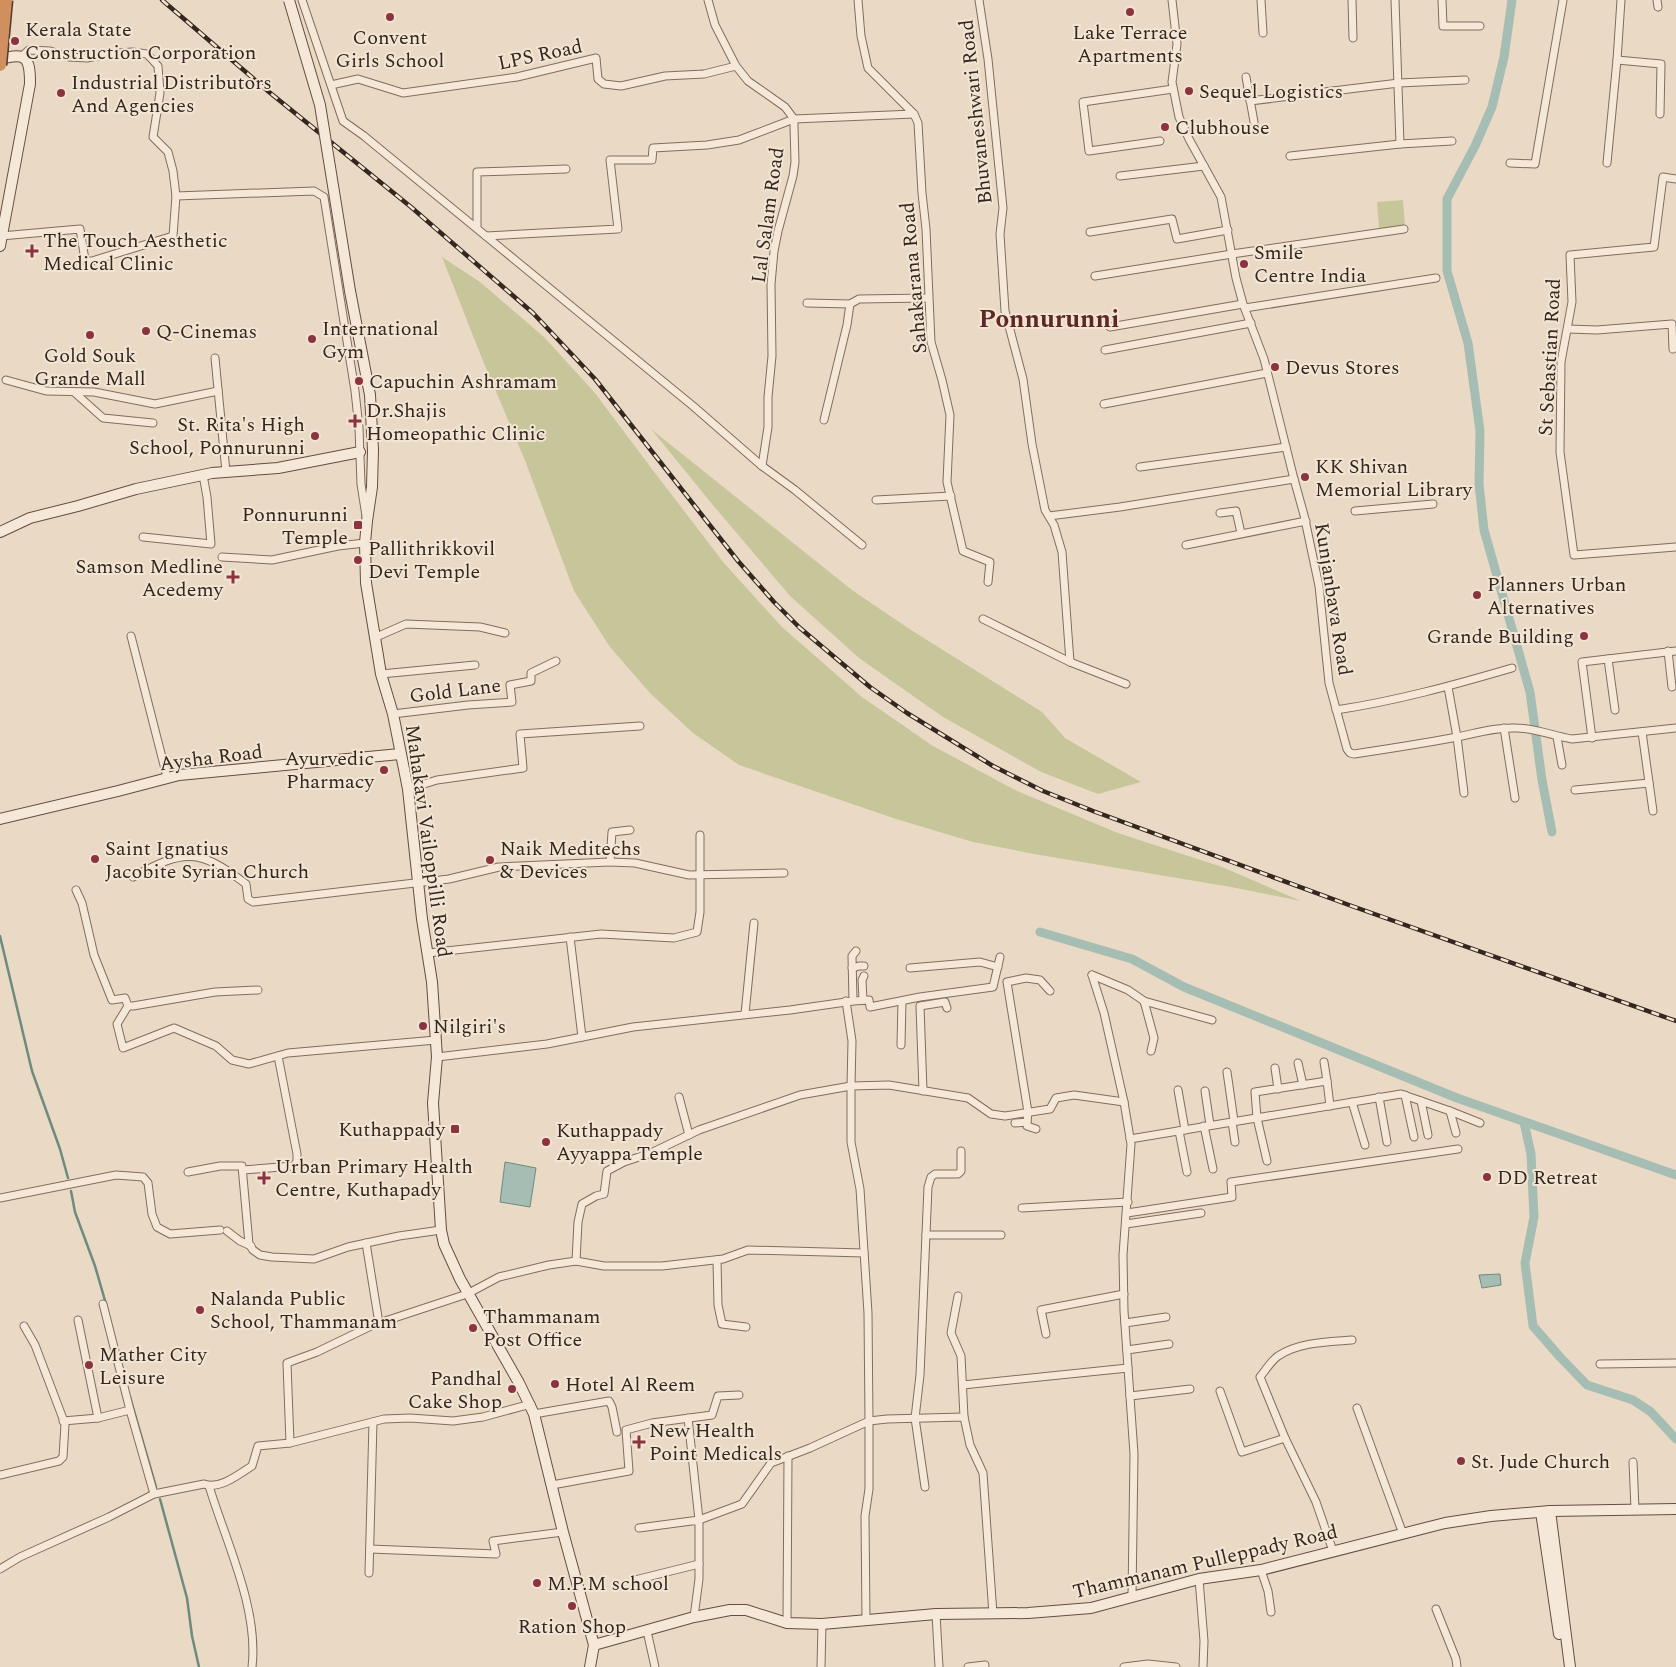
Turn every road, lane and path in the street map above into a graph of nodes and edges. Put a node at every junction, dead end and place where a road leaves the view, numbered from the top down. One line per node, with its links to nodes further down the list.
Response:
1 (6, 0): 20 (highway, bridge)
2 (289, 0): 82 (main road, Mahakavi Vailoppilli Road, bridge)
3 (302, 0): 25 (street)
4 (708, 0): 21 (street)
5 (858, 0): 28 (street)
6 (979, 0): 81 (street, Bhuvaneshwari Road)
7 (1172, 0): 26 (street, Kunjanbava Road)
8 (1261, 0): 15 (street)
9 (1352, 0): 16 (street)
10 (1395, 0): 24 (street)
11 (1442, 0): 14 (street)
12 (1563, 0): 36 (street)
13 (1621, 0): 19 (street)
14 (1480, 26)
15 (1264, 33)
16 (1353, 38)
17 (21, 57): 18 (main road); 42 (street); 48 (main road)
18 (0, 59)
19 (1617, 60): 29 (street); 37 (street)
20 (0, 65)
21 (736, 66): 25 (street, LPS Road); 30 (street)
22 (1246, 78): 27 (street)
23 (1465, 80): 24 (street)
24 (1399, 83): 27 (street); 34 (street)
25 (331, 85): 43 (street)
26 (1173, 89): 32 (street); 38 (street, Kunjanbava Road)
27 (1250, 101): 31 (street)
28 (914, 114): 30 (street); 52 (street, Sahakarana Road)
29 (1660, 114)
30 (794, 119): 47 (street); 71 (street, Lal Salam Road)
31 (1254, 122)
32 (1160, 141)
33 (1452, 141): 34 (street)
34 (1400, 144): 35 (street)
35 (1290, 156)
36 (1510, 162)
37 (1607, 163)
38 (1204, 166): 40 (street); 45 (street, Kunjanbava Road)
39 (566, 169): 43 (street)
40 (1120, 176)
41 (1676, 179): 58 (street, St Sebastian Road)
42 (176, 196): 48 (street); 70 (street)
43 (477, 228): 47 (street)
44 (1404, 229): 49 (street)
45 (1228, 230): 46 (street); 49 (street, Kunjanbava Road)
46 (1090, 232)
47 (486, 236): 71 (street)
48 (1, 241)
49 (1232, 254): 50 (street); 55 (street, Kunjanbava Road)
50 (1095, 276)
51 (1436, 278): 55 (street)
52 (928, 298): 54 (street); 76 (street, Sahakarana Road)
53 (807, 303): 54 (street)
54 (850, 304): 67 (street)
55 (1244, 306): 56 (street, Kunjanbava Road); 57 (street)
56 (1250, 323): 60 (street); 62 (street, Kunjanbava Road)
57 (1110, 326)
58 (1568, 329): 59 (street); 90 (street, St Sebastian Road)
59 (1673, 349)
60 (1105, 350)
61 (215, 358): 64 (street)
62 (1267, 373): 66 (street); 69 (street, Kunjanbava Road)
63 (6, 380): 65 (street)
64 (218, 391): 65 (street); 73 (street)
65 (74, 392): 68 (street)
66 (1104, 404)
67 (824, 420)
68 (153, 423)
69 (1286, 447): 72 (street); 75 (street, Kunjanbava Road)
70 (360, 452): 73 (main road); 82 (street)
71 (762, 466): 89 (street)
72 (1140, 467)
73 (226, 472): 74 (main road)
74 (203, 475): 84 (main road); 86 (street)
75 (1294, 479): 81 (street); 83 (street, Kunjanbava Road)
76 (951, 496): 77 (street); 92 (street, Sahakarana Road)
77 (876, 500)
78 (1433, 504): 79 (street)
79 (1355, 511)
80 (1220, 513): 85 (street)
81 (1049, 516): 100 (street, Bhuvaneshwari Road)
82 (366, 521): 87 (main road, Mahakavi Vailoppilli Road)
83 (1306, 521): 85 (street); 107 (street, Kunjanbava Road)
84 (0, 532)
85 (1241, 533): 88 (street)
86 (143, 537)
87 (365, 543): 91 (street); 96 (main road, Mahakavi Vailoppilli Road)
88 (1186, 544)
89 (862, 545)
90 (1676, 547)
91 (222, 557)
92 (988, 582)
93 (983, 620): 100 (street)
94 (505, 633): 96 (street)
95 (131, 636): 119 (street)
96 (374, 638): 103 (main road, Mahakavi Vailoppilli Road)
97 (1672, 651): 98 (street); 106 (street)
98 (1608, 659): 108 (street); 116 (street)
99 (556, 661): 109 (street, Gold Lane)
100 (1070, 662): 104 (street)
101 (475, 665): 103 (street)
102 (1512, 668): 105 (street)
103 (381, 674): 109 (main road, Mahakavi Vailoppilli Road)
104 (1126, 684)
105 (1448, 687): 107 (street); 114 (street)
106 (1672, 687)
107 (1336, 710): 114 (street, Kunjanbava Road)
108 (1615, 710)
109 (393, 714): 117 (main road, Mahakavi Vailoppilli Road)
110 (640, 726): 121 (street)
111 (1504, 728): 114 (street, Kunjanbava Road); 115 (street, Kunjanbava Road); 124 (street)
112 (1676, 728): 113 (street, Kunjanbava Road)
113 (1642, 732): 116 (street, Kunjanbava Road); 120 (street)
114 (1457, 737): 123 (street)
115 (1558, 737): 116 (street, Kunjanbava Road); 118 (street)
116 (1592, 738)
117 (400, 754): 119 (main road, Aysha Road); 121 (main road, Mahakavi Vailoppilli Road)
118 (1562, 765)
119 (167, 777): 126 (main road, Aysha Road)
120 (1649, 783): 122 (street); 125 (street)
121 (408, 789): 133 (main road, Mahakavi Vailoppilli Road)
122 (1575, 790)
123 (1464, 793)
124 (1515, 798)
125 (1653, 812)
126 (0, 819)
127 (630, 830): 129 (street)
128 (700, 835): 131 (street)
129 (610, 862): 131 (street); 133 (street)
130 (784, 873): 131 (street)
131 (700, 875): 136 (street)
132 (133, 877): 133 (street)
133 (418, 883): 138 (main road, Mahakavi Vailoppilli Road)
134 (76, 890): 154 (street)
135 (754, 923): 157 (street)
136 (570, 937): 138 (street); 159 (street)
137 (856, 951): 142 (street)
138 (428, 953): 160 (main road, Mahakavi Vailoppilli Road)
139 (1000, 957): 141 (street)
140 (864, 966): 142 (street)
141 (998, 967): 143 (street); 145 (street)
142 (852, 968): 151 (street)
143 (910, 968)
144 (864, 976): 150 (street)
145 (995, 978): 146 (street); 149 (street)
146 (1007, 982): 148 (street); 184 (street)
147 (258, 990): 154 (street)
148 (1050, 991)
149 (920, 997): 152 (street); 155 (street)
150 (863, 1000): 151 (street); 152 (street)
151 (849, 1001): 157 (street); 171 (street)
152 (902, 1001): 161 (street)
153 (1144, 1001): 158 (street); 162 (street); 180 (street)
154 (128, 1006): 163 (street)
155 (920, 1006): 156 (street); 174 (street)
156 (947, 1008)
157 (745, 1014): 159 (street)
158 (1212, 1020)
159 (582, 1037): 164 (street)
160 (436, 1040): 163 (street); 164 (main road, Mahakavi Vailoppilli Road)
161 (901, 1045)
162 (1151, 1050)
163 (278, 1056): 205 (street)
164 (437, 1056): 214 (main road, Mahakavi Vailoppilli Road)
165 (1298, 1062): 170 (street)
166 (1324, 1062): 169 (street)
167 (1274, 1068): 172 (street)
168 (1226, 1072): 187 (street)
169 (1326, 1081): 170 (street); 182 (street)
170 (1302, 1085): 172 (street)
171 (850, 1086): 174 (street); 194 (street); 219 (street)
172 (1278, 1089): 185 (street)
173 (1178, 1090): 192 (street)
174 (923, 1091): 184 (street)
175 (1204, 1092): 190 (street)
176 (1405, 1095): 178 (street); 179 (street); 196 (street)
177 (679, 1097): 194 (street)
178 (1379, 1097): 181 (street); 199 (street)
179 (1421, 1101): 183 (street); 195 (street)
180 (1124, 1102): 184 (street); 197 (street)
181 (1352, 1102): 182 (street); 200 (street)
182 (1330, 1106): 185 (street)
183 (1450, 1111): 189 (street); 193 (street)
184 (1028, 1112): 186 (street)
185 (1257, 1118): 187 (street); 203 (street)
186 (1027, 1122): 188 (street); 191 (street)
187 (1233, 1122): 190 (street); 198 (street)
188 (1015, 1123)
189 (1480, 1123)
190 (1207, 1126): 192 (street); 204 (street)
191 (1036, 1129)
192 (1182, 1130): 197 (street); 207 (street)
193 (1456, 1133)
194 (689, 1135): 221 (street)
195 (1428, 1135)
196 (1414, 1137)
197 (1130, 1139): 209 (street)
198 (1235, 1142)
199 (1387, 1142)
200 (1365, 1145)
201 (1458, 1149): 211 (street)
202 (961, 1151): 215 (street)
203 (1267, 1161)
204 (1213, 1169)
205 (243, 1170): 206 (street); 218 (street)
206 (188, 1172)
207 (1187, 1172)
208 (0, 1198): 218 (street)
209 (1128, 1202): 210 (street); 211 (street)
210 (1022, 1208)
211 (1127, 1213): 213 (street)
212 (1202, 1213): 213 (street)
213 (1126, 1224): 223 (street)
214 (441, 1230): 217 (street); 222 (main road, Mahakavi Vailoppilli Road)
215 (926, 1235): 216 (street); 250 (street)
216 (1001, 1235)
217 (366, 1243): 218 (street); 226 (street)
218 (251, 1246)
219 (864, 1254): 220 (street); 252 (street)
220 (717, 1260): 221 (street); 231 (street)
221 (576, 1261): 222 (street)
222 (467, 1294): 245 (main road, Mahakavi Vailoppilli Road); 256 (street)
223 (1124, 1294): 229 (street); 232 (street)
224 (958, 1296): 239 (street)
225 (103, 1304): 246 (street)
226 (378, 1317)
227 (1166, 1317): 229 (street)
228 (78, 1320): 248 (street)
229 (1125, 1323): 235 (street)
230 (24, 1326): 251 (street)
231 (746, 1327)
232 (1046, 1334)
233 (1352, 1340): 255 (street)
234 (1169, 1344): 235 (street)
235 (1127, 1350): 238 (street)
236 (1676, 1363): 237 (street)
237 (1600, 1364)
238 (1128, 1368): 239 (street); 243 (street)
239 (963, 1386): 247 (street)
240 (1190, 1389): 243 (street)
241 (1220, 1391): 255 (street)
242 (740, 1395): 249 (street)
243 (1130, 1396): 279 (street)
244 (1357, 1408): 270 (street)
245 (532, 1409): 253 (street); 254 (street); 260 (main road, Mahakavi Vailoppilli Road)
246 (130, 1410): 248 (street); 263 (street)
247 (964, 1417): 250 (street); 283 (street)
248 (98, 1418): 251 (street)
249 (688, 1418): 260 (street); 267 (street)
250 (914, 1418): 252 (street); 262 (street)
251 (63, 1421): 259 (street)
252 (870, 1421): 257 (street); 285 (street)
253 (373, 1422): 256 (street); 271 (street)
254 (616, 1432)
255 (1285, 1438): 272 (street)
256 (290, 1443): 261 (street)
257 (788, 1456): 267 (street); 286 (street)
258 (1633, 1462): 264 (street)
259 (0, 1475)
260 (552, 1485): 269 (main road, Mahakavi Vailoppilli Road)
261 (209, 1486): 263 (street); 291 (street)
262 (925, 1487)
263 (154, 1494): 274 (street)
264 (1635, 1509): 265 (main road, Thammanam Pulleppady Road); 266 (main road, Thammanam Pulleppady Road)
265 (1676, 1509)
266 (1545, 1511): 270 (main road, Thammanam Pulleppady Road); 301 (main road); 302 (main road)
267 (699, 1520): 268 (street); 273 (street)
268 (639, 1528)
269 (563, 1532): 271 (street); 289 (main road, Mahakavi Vailoppilli Road)
270 (1403, 1534): 272 (main road, Thammanam Pulleppady Road)
271 (370, 1549): 276 (street)
272 (1333, 1551): 275 (main road, Thammanam Pulleppady Road)
273 (699, 1564): 278 (street); 284 (street)
274 (0, 1569)
275 (1261, 1570): 277 (main road, Thammanam Pulleppady Road); 281 (street)
276 (369, 1573)
277 (1199, 1579): 279 (main road, Thammanam Pulleppady Road); 299 (street)
278 (635, 1580)
279 (1132, 1597): 283 (main road, Thammanam Pulleppady Road)
280 (1436, 1609): 300 (street)
281 (1271, 1612)
282 (936, 1614): 283 (main road, Thammanam Pulleppady Road); 285 (main road, Thammanam Pulleppady Road); 295 (street)
283 (993, 1614)
284 (694, 1617): 286 (main road, Thammanam Pulleppady Road); 288 (main road, Thammanam Pulleppady Road)
285 (866, 1620): 287 (main road, Thammanam Pulleppady Road)
286 (787, 1622): 287 (main road, Thammanam Pulleppady Road)
287 (822, 1624): 294 (street)
288 (647, 1631): 289 (main road, Thammanam Pulleppady Road); 293 (street)
289 (594, 1645): 292 (main road, Mahakavi Vailoppilli Road)
290 (985, 1665): 296 (street)
291 (252, 1667)
292 (590, 1667)
293 (655, 1667)
294 (821, 1667)
295 (939, 1667)
296 (968, 1667)
297 (1124, 1667): 298 (street)
298 (1176, 1667)
299 (1203, 1667)
300 (1457, 1667)
301 (1565, 1667)
302 (1570, 1667)

